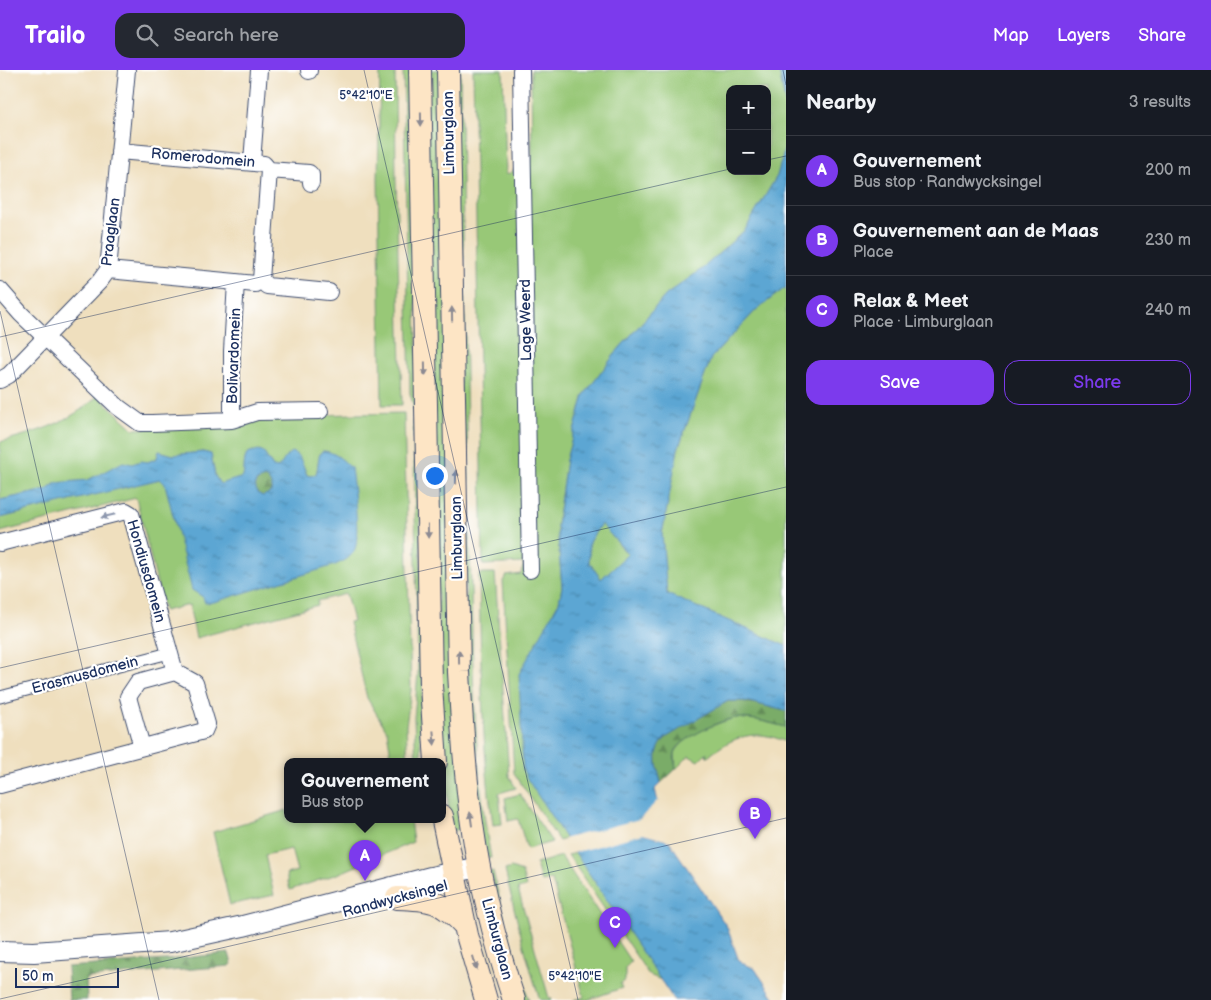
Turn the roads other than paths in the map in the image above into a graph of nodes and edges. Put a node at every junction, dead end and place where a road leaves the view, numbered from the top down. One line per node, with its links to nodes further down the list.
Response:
1 (127, 70): 6 (street, Praaglaan)
2 (259, 70): 7 (street)
3 (420, 70): 25 (main road, Limburglaan, one-way to 25)
4 (448, 70): 28 (main road, Limburglaan, one-way to 4)
5 (521, 70): 20 (street, Lage Weerd)
6 (119, 151): 7 (street, Romerodomein); 10 (street, Praaglaan)
7 (252, 162): 8 (street, Romerodomein)
8 (268, 170): 9 (street); 11 (street, Romerodomein)
9 (311, 183)
10 (108, 270): 12 (street); 15 (street, Praaglaan)
11 (261, 280): 12 (street); 14 (street)
12 (236, 282): 18 (street, Bolivardomein)
13 (0, 290): 15 (street, Bolivardomein)
14 (329, 292)
15 (45, 338): 16 (street, Praaglaan); 18 (street, Bolivardomein)
16 (0, 380)
17 (320, 411): 18 (street)
18 (232, 420)
19 (0, 543): 21 (street, Hondiusdomein, one-way to 19)
20 (530, 570)
21 (169, 653): 22 (street, Hondiusdomein); 23 (street, Erasmusdomein)
22 (175, 672): 24 (street, Erasmusdomein); 24 (street)
23 (0, 697)
24 (142, 747): 26 (street)
25 (436, 758)
26 (0, 785)
27 (443, 823): 29 (main road, Limburglaan)
28 (479, 867): 29 (street, Randwycksingel); 37 (main road, Limburglaan)
29 (454, 878): 30 (street, Randwycksingel); 31 (main road, Limburglaan); 32 (street, Randwycksingel)
30 (397, 898): 31 (main road); 32 (street, Randwycksingel)
31 (465, 926): 36 (main road, Limburglaan, one-way to 36)
32 (170, 942): 34 (street, Randwycksingel)
33 (0, 951): 34 (street, Randwycksingel)
34 (34, 952): 35 (street, Randwycksingel)
35 (0, 960)
36 (486, 1000)
37 (514, 1000)

